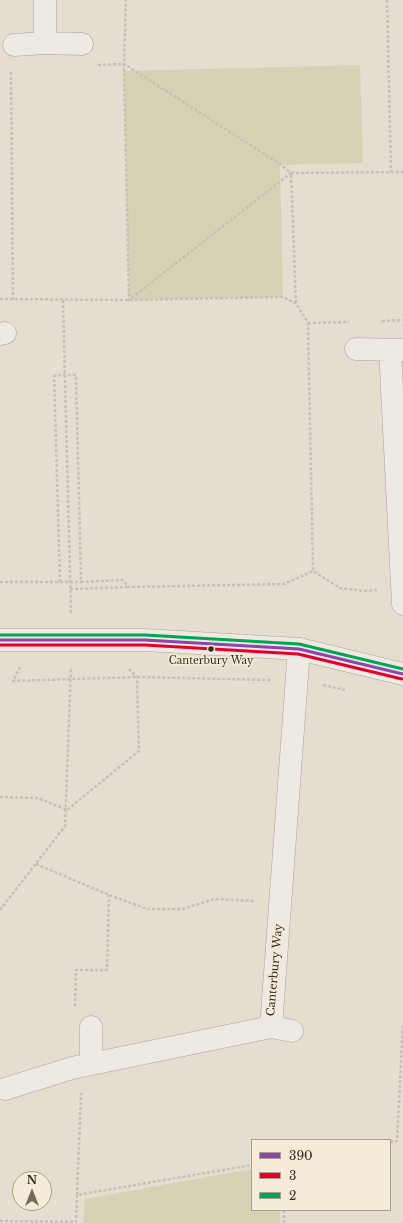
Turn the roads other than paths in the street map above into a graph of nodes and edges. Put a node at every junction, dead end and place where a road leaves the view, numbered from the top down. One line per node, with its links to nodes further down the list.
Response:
1 (45, 0): 2 (street)
2 (45, 43): 3 (street); 4 (street)
3 (82, 44)
4 (14, 45)
5 (356, 350): 6 (street)
6 (397, 350): 7 (street)
7 (402, 596)
8 (0, 640): 9 (street)
9 (299, 649): 10 (street); 12 (street, Canterbury Way)
10 (403, 674)
11 (92, 1027): 14 (street)
12 (271, 1027): 13 (street, Canterbury Way); 14 (street, Canterbury Way)
13 (292, 1031)
14 (86, 1066): 15 (street, Canterbury Way)
15 (5, 1089)

